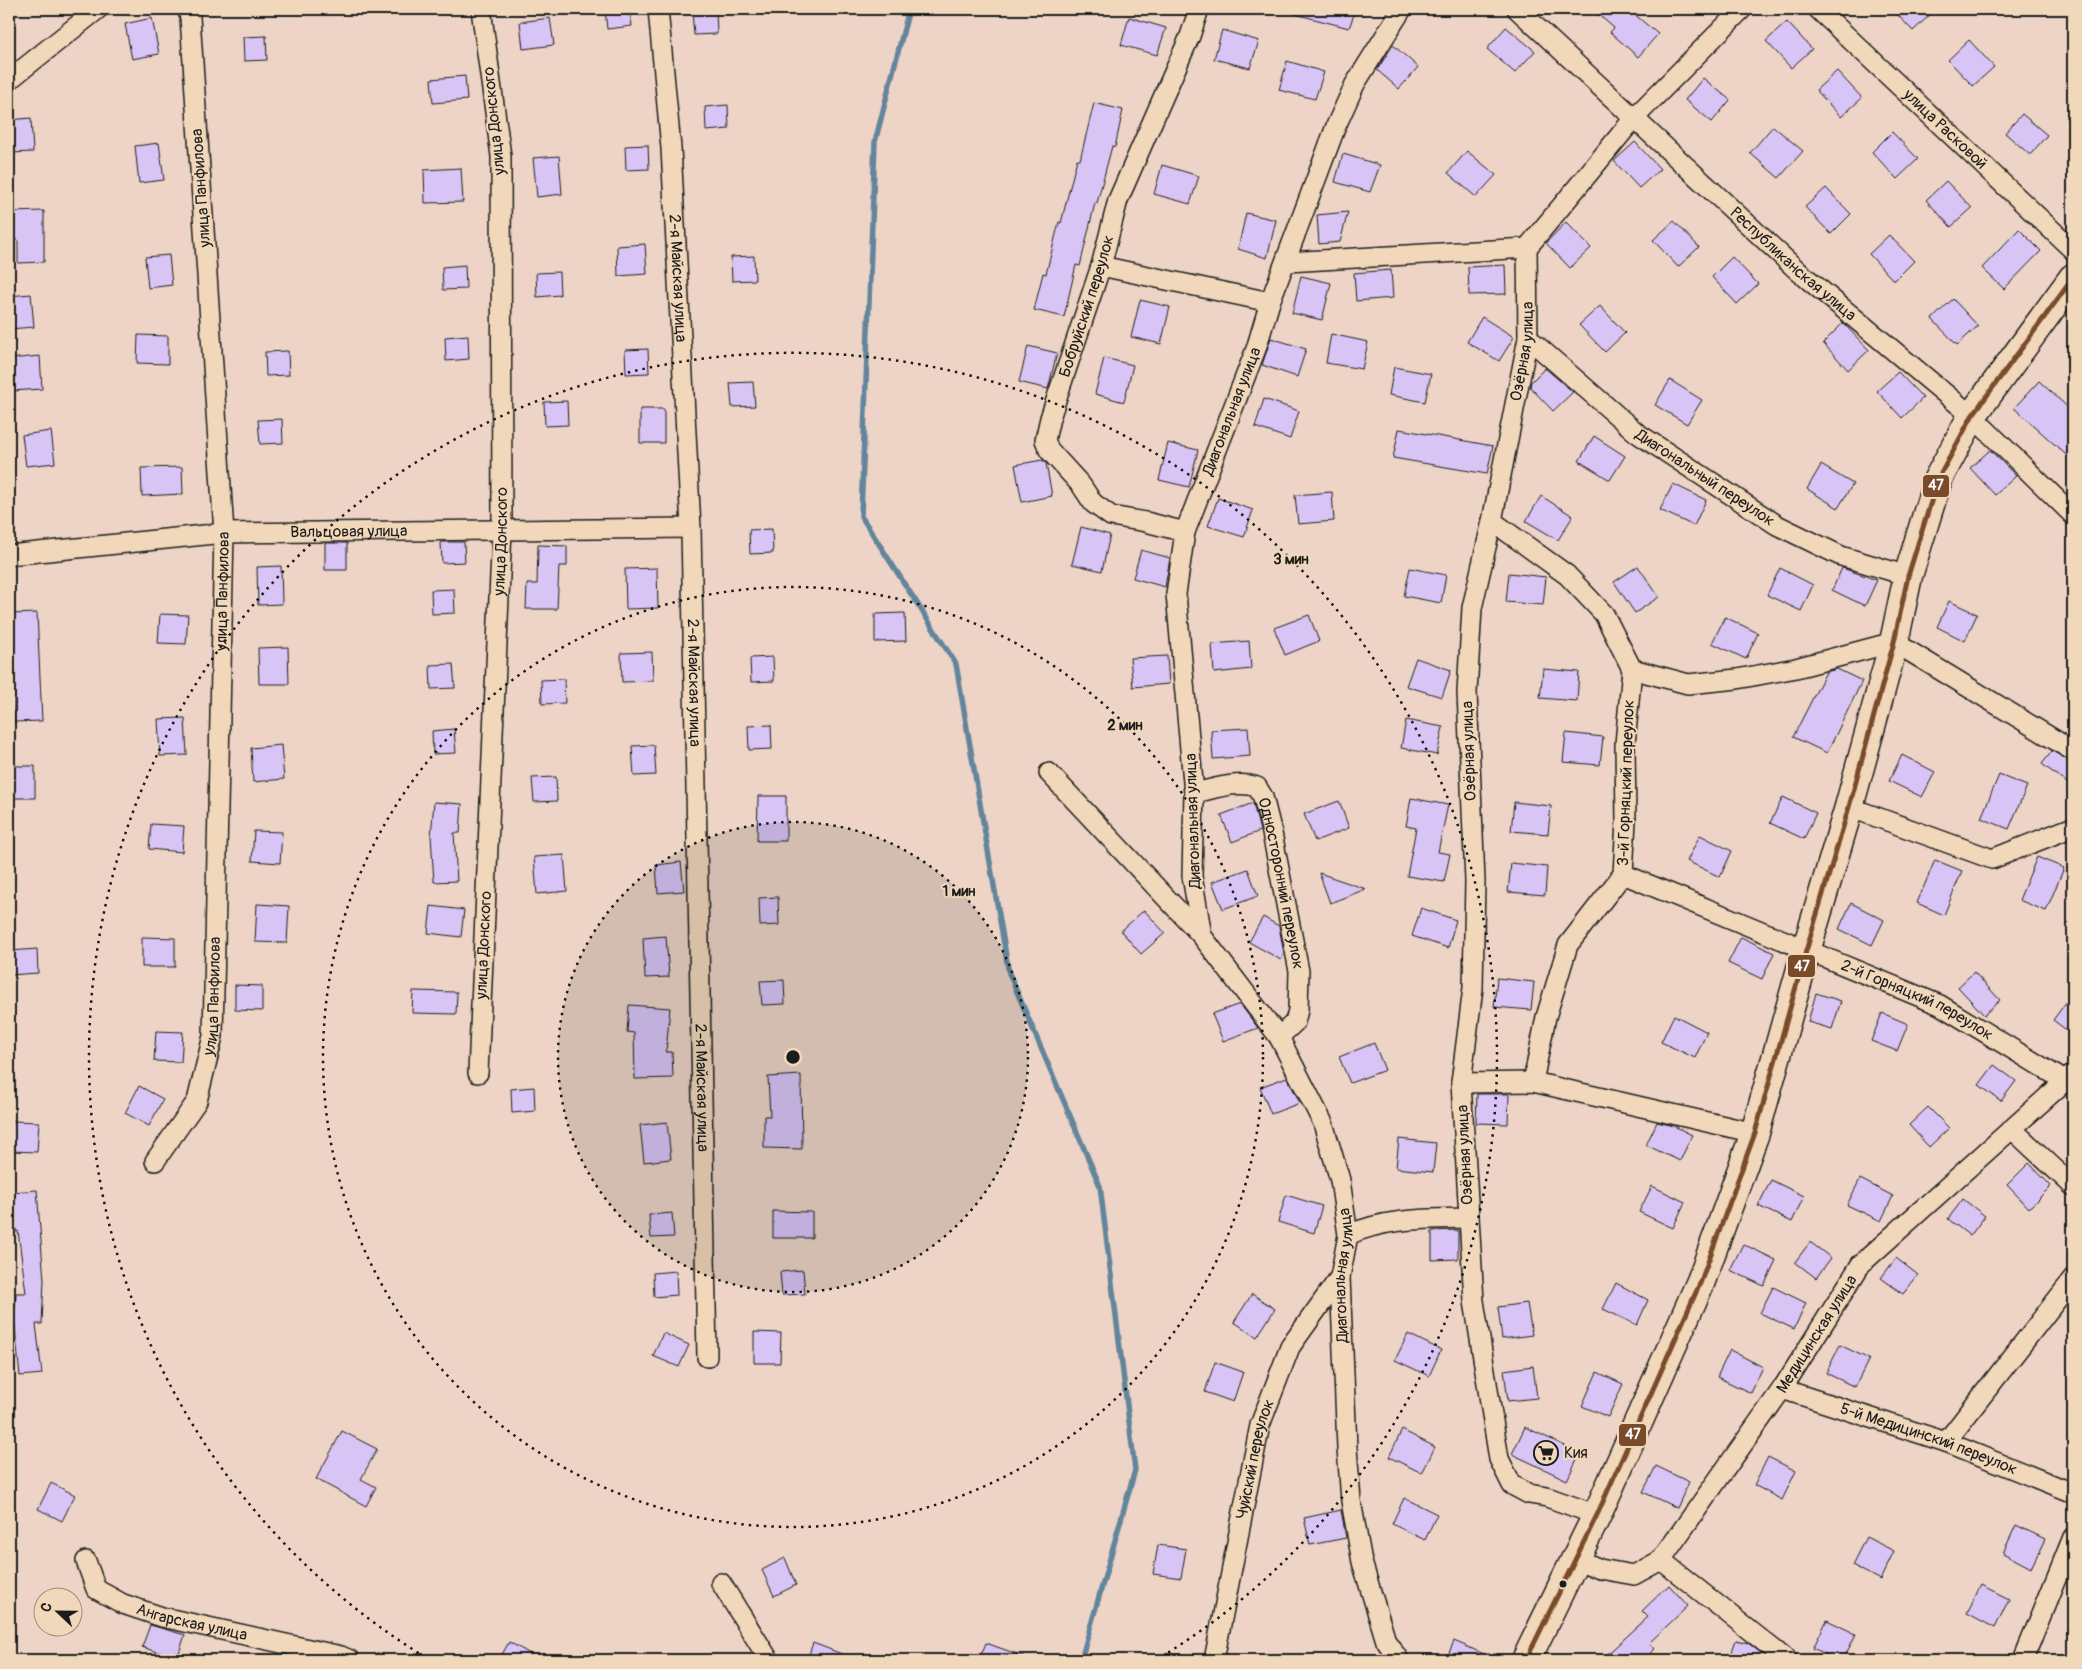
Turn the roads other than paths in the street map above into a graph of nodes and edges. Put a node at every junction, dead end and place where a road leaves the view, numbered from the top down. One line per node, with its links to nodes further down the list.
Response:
1 (98, 9): 10 (street)
2 (186, 9): 25 (street, улица Панфилова)
3 (481, 9): 23 (street, улица Донского)
4 (658, 9): 22 (street, 2-я Майская улица)
5 (1199, 9): 15 (street, Бобруйский переулок)
6 (1402, 9): 14 (street, Диагональная улица)
7 (1517, 9): 11 (street, Республиканская улица)
8 (1742, 9): 11 (street)
9 (1818, 9): 13 (street, улица Расковой)
10 (9, 80)
11 (1634, 117): 12 (street); 19 (street, Республиканская улица)
12 (1526, 248): 14 (street); 18 (street, Озёрная улица)
13 (2073, 250)
14 (1287, 262): 17 (street, Диагональная улица)
15 (1101, 266): 17 (street); 24 (street, Бобруйский переулок)
16 (2073, 278): 19 (main road)
17 (1270, 302): 24 (street, Диагональная улица)
18 (1528, 338): 21 (street, Озёрная улица); 27 (street, Диагональный переулок)
19 (1972, 416): 20 (street, Республиканская улица); 27 (main road)
20 (2073, 515)
21 (1492, 522): 29 (street); 42 (street, Озёрная улица)
22 (692, 528): 23 (street, Вальцовая улица); 51 (street, 2-я Майская улица)
23 (502, 530): 25 (street, Вальцовая улица); 39 (street, улица Донского)
24 (1185, 532): 32 (street, Диагональная улица)
25 (224, 533): 26 (street, Вальцовая улица); 45 (street, улица Панфилова)
26 (9, 555)
27 (1908, 576): 28 (main road)
28 (1894, 642): 29 (street); 30 (street); 33 (main road)
29 (1632, 670): 35 (street, 3-й Горняцкий переулок)
30 (2073, 751)
31 (1049, 773): 36 (street)
32 (1194, 793): 36 (street, Диагональная улица); 38 (street, Односторонний переулок)
33 (1849, 808): 34 (street); 37 (main road)
34 (2073, 827)
35 (1623, 874): 37 (street, 2-й Горняцкий переулок); 41 (street, 3-й Горняцкий переулок)
36 (1202, 936): 38 (street, Диагональная улица)
37 (1806, 951): 40 (street, 2-й Горняцкий переулок); 44 (main road)
38 (1279, 1037): 48 (street, Диагональная улица)
39 (478, 1073)
40 (2069, 1078): 43 (street, Медицинская улица)
41 (1533, 1082): 42 (street); 44 (street)
42 (1461, 1083): 47 (street, Озёрная улица)
43 (2012, 1129): 46 (street); 52 (street, Медицинская улица)
44 (1755, 1133): 55 (main road)
45 (155, 1161)
46 (2073, 1186)
47 (1469, 1218): 48 (street); 55 (street, Озёрная улица)
48 (1348, 1235): 49 (street, Диагональная улица)
49 (1340, 1277): 64 (street, Чуйский переулок); 65 (street, Диагональная улица)
50 (2073, 1279): 53 (street)
51 (707, 1357)
52 (1782, 1389): 53 (street, 5-й Медицинский переулок); 58 (street, Медицинская улица)
53 (1946, 1442): 54 (street, 5-й Медицинский переулок)
54 (2073, 1493)
55 (1597, 1515): 57 (main road)
56 (2073, 1537): 60 (street)
57 (1576, 1559): 58 (street, Медицинская улица); 66 (main road)
58 (1662, 1560): 67 (street)
59 (86, 1561): 62 (street, Ангарская улица)
60 (2068, 1562): 68 (street)
61 (721, 1583): 63 (street)
62 (350, 1660)
63 (769, 1660)
64 (1214, 1660)
65 (1399, 1660)
66 (1526, 1660)
67 (1787, 1660)
68 (2023, 1660)

